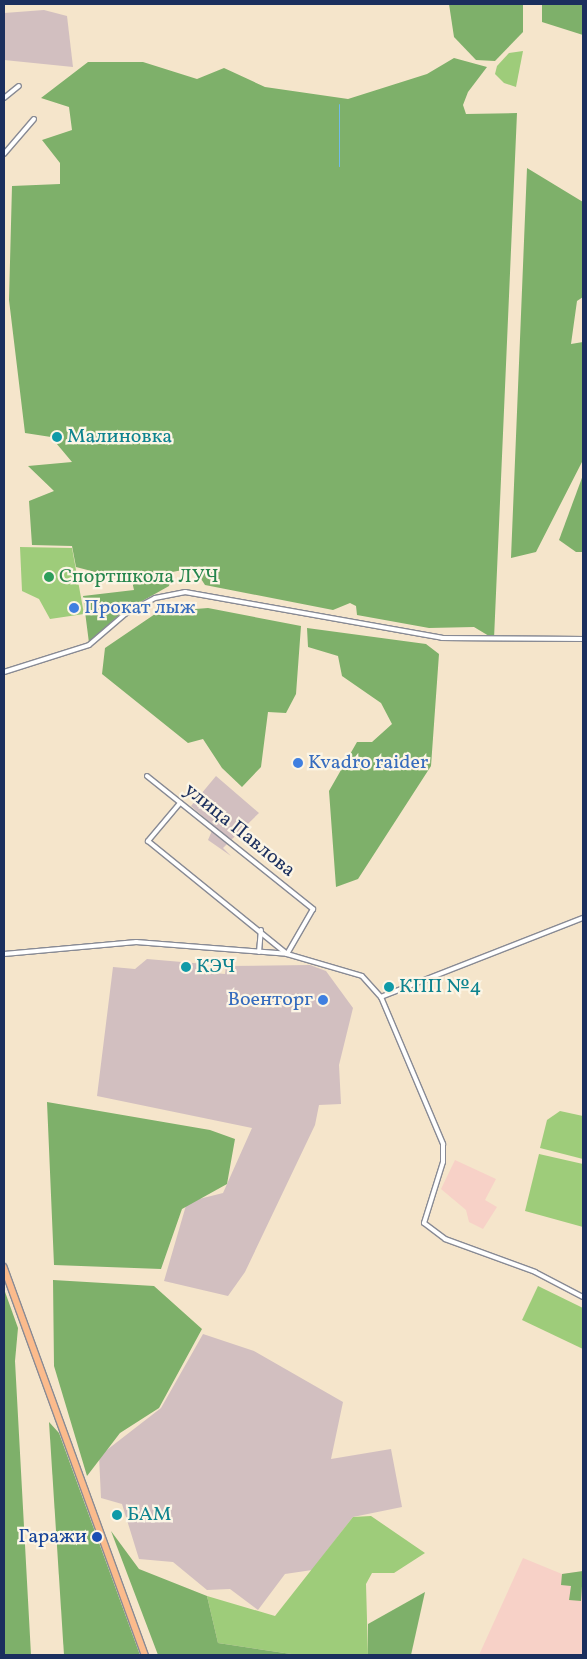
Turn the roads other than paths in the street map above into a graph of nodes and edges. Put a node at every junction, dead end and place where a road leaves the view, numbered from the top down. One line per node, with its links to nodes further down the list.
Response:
1 (19, 86): 2 (street)
2 (4, 98)
3 (34, 119): 4 (street)
4 (4, 154)
5 (583, 639): 6 (street)
6 (4, 672)
7 (147, 776): 8 (street, улица Павлова)
8 (180, 803): 10 (street); 13 (street, улица Павлова)
9 (583, 918): 14 (street)
10 (261, 930): 11 (street); 13 (street)
11 (260, 952): 12 (street); 13 (street)
12 (4, 954)
13 (286, 954): 14 (street)
14 (381, 997): 16 (street)
15 (4, 1267): 17 (main road)
16 (583, 1297)
17 (145, 1655)

